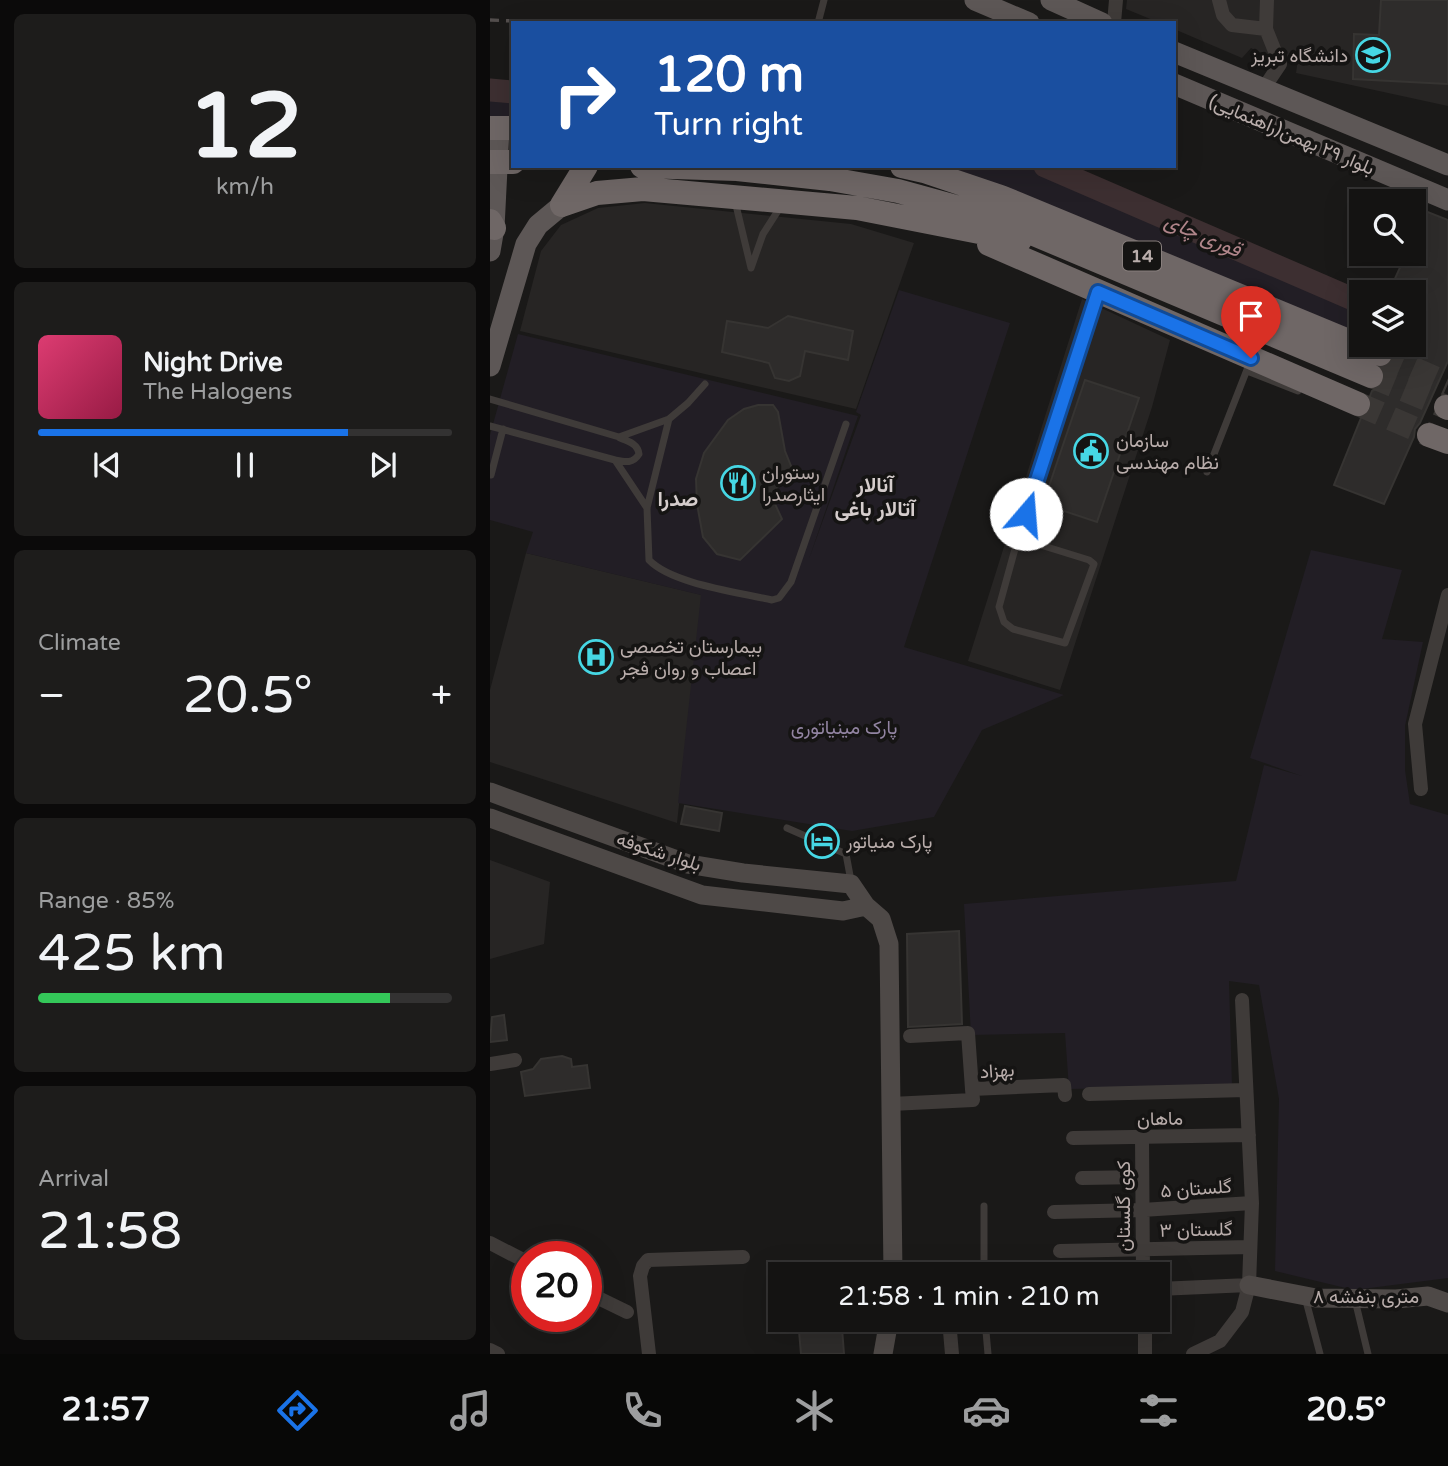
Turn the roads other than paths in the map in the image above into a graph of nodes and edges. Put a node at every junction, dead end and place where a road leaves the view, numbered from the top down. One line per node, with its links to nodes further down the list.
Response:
1 (824, 0): 7 (lane)
2 (975, 0): 8 (main road)
3 (1051, 0): 9 (main road)
4 (1116, 0): 10 (street)
5 (1219, 0): 11 (street)
6 (1267, 0): 11 (street)
7 (819, 21)
8 (1024, 21)
9 (1098, 21)
10 (1114, 21)
11 (1266, 29): 14 (street)
12 (1176, 53): 14 (main road, بلوار ٢٩ بهمن(راهنمایی))
13 (1176, 85): 24 (main road, بلوار ٢٩ بهمن(راهنمایی))
14 (1264, 88): 18 (main road, بلوار ٢٩ بهمن(راهنمایی))
15 (501, 128): 28 (main road)
16 (490, 162): 17 (highway, bridge)
17 (511, 162)
18 (1448, 166)
19 (585, 168): 26 (highway)
20 (627, 168): 22 (highway)
21 (911, 168): 29 (highway, 14)
22 (642, 177): 23 (highway); 26 (highway); 29 (highway)
23 (734, 197): 25 (highway); 25 (lane)
24 (1448, 200)
25 (784, 201): 27 (highway)
26 (562, 205): 32 (main road)
27 (953, 228): 29 (highway); 30 (highway)
28 (491, 233)
29 (1065, 248)
30 (1098, 292): 31 (highway); 46 (lane)
31 (1249, 365): 34 (lane); 36 (highway); 43 (lane)
32 (490, 366)
33 (705, 384): 37 (lane)
34 (1309, 395)
35 (490, 399): 41 (lane)
36 (1358, 404)
37 (669, 419): 41 (lane); 45 (lane)
38 (846, 424): 45 (lane)
39 (490, 426): 40 (lane)
40 (503, 429): 42 (lane); 44 (lane)
41 (619, 437): 42 (lane)
42 (615, 460): 45 (lane)
43 (1207, 472)
44 (491, 475)
45 (647, 508)
46 (1018, 538): 46 (lane)
47 (1448, 595): 48 (street)
48 (1421, 789)
49 (490, 792): 52 (main road, بلوار شکوفه)
50 (490, 818): 53 (main road, بلوار شکوفه)
51 (787, 828): 52 (lane)
52 (851, 885): 53 (main road)
53 (866, 906): 62 (main road)
54 (1242, 1000): 59 (street)
55 (910, 1036): 58 (street)
56 (516, 1060): 57 (street)
57 (490, 1063)
58 (972, 1089): 61 (street, بهزاد); 62 (street, بهزاد)
59 (1247, 1090): 60 (street); 63 (street)
60 (1089, 1094)
61 (1065, 1095)
62 (891, 1104): 78 (main road)
63 (1249, 1135): 65 (street, ماهان); 68 (street)
64 (1073, 1138): 65 (street, ماهان)
65 (1142, 1138): 66 (street, کوی گلستان)
66 (1142, 1177): 67 (street); 70 (street, کوی گلستان)
67 (1082, 1178)
68 (1252, 1203): 70 (street, گلستان ۵); 73 (street)
69 (984, 1206): 79 (lane)
70 (1142, 1210): 71 (street, گلستان ۵); 74 (street, کوی گلستان)
71 (1054, 1212)
72 (490, 1243): 76 (street)
73 (1250, 1247): 74 (street, گلستان ۳); 81 (street)
74 (1143, 1249): 75 (street, گلستان ۳); 80 (street, کوی گلستان)
75 (1060, 1251)
76 (511, 1254)
77 (743, 1257): 94 (street)
78 (893, 1262)
79 (984, 1262)
80 (1143, 1262)
81 (1248, 1285): 82 (street); 83 (main road, ۸ متری بنفشه); 99 (street)
82 (1170, 1288)
83 (1304, 1296): 85 (main road, ۸ متری بنفشه); 100 (lane)
84 (602, 1300): 87 (street)
85 (1355, 1300): 86 (main road, ۸ متری بنفشه); 101 (lane)
86 (1445, 1302)
87 (627, 1312)
88 (887, 1332): 95 (main road)
89 (950, 1332): 96 (street)
90 (986, 1332): 97 (lane)
91 (1145, 1332): 98 (street)
92 (490, 1350): 93 (street)
93 (498, 1354)
94 (649, 1354)
95 (883, 1354)
96 (952, 1354)
97 (988, 1354)
98 (1145, 1354)
99 (1193, 1354)
100 (1320, 1354)
101 (1368, 1354)

